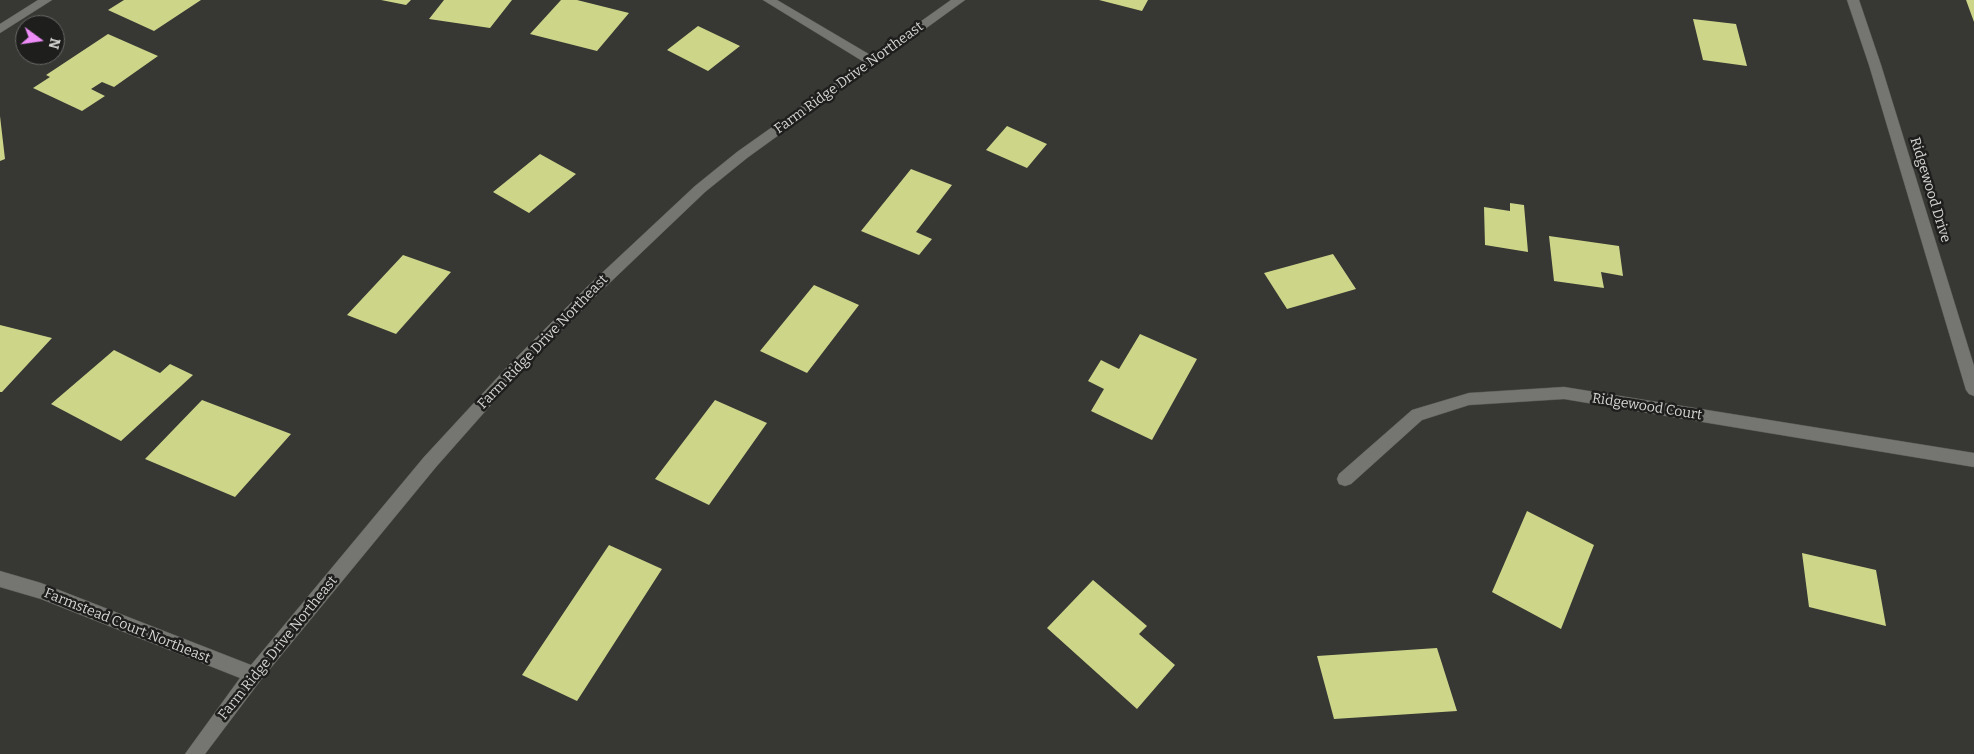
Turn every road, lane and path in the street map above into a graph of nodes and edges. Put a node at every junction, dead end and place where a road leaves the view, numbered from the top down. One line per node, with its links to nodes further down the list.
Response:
1 (46, 0): 5 (street)
2 (769, 0): 6 (street)
3 (960, 0): 6 (street, Farm Ridge Drive Northeast)
4 (1853, 0): 7 (street, Ridgewood Drive)
5 (0, 29)
6 (871, 61): 11 (street, Farm Ridge Drive Northeast)
7 (1974, 390)
8 (1974, 460): 9 (street, Ridgewood Court)
9 (1345, 479)
10 (0, 578): 11 (street, Farmstead Court Northeast)
11 (254, 675): 12 (street, Farm Ridge Drive Northeast)
12 (194, 754)

